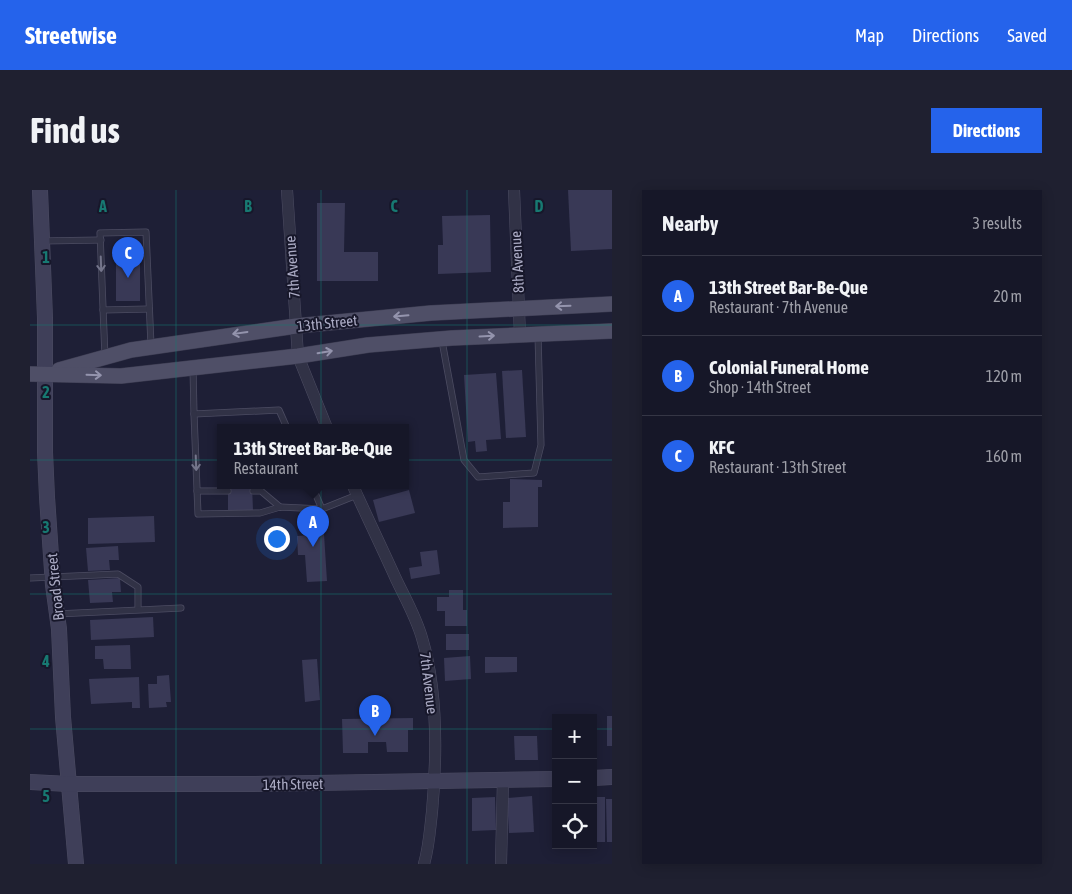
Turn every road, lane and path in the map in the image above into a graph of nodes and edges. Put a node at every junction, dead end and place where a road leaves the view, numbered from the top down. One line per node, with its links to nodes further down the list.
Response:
1 (40, 190): 5 (main road, Broad Street)
2 (287, 190): 10 (street, 7th Avenue)
3 (514, 190): 7 (street, 8th Avenue)
4 (100, 240): 5 (lane); 8 (lane); 9 (lane, one-way to 9)
5 (42, 241): 19 (main road, Broad Street)
6 (612, 304): 7 (main road, 13th Street, one-way to 7)
7 (519, 308): 10 (main road, 13th Street, one-way to 10); 13 (street, 8th Avenue)
8 (149, 309): 9 (lane); 15 (lane)
9 (103, 310): 17 (lane)
10 (296, 326): 15 (main road, 13th Street, one-way to 15); 16 (street, 7th Avenue)
11 (612, 331): 12 (main road, 13th Street)
12 (538, 334): 13 (main road, 13th Street); 14 (lane)
13 (520, 335): 14 (main road, 13th Street, one-way to 13)
14 (442, 339): 16 (main road, 13th Street, one-way to 14)
15 (151, 346): 17 (main road, 13th Street)
16 (298, 356): 18 (main road, 13th Street); 23 (street, 7th Avenue)
17 (105, 357): 19 (main road, 13th Street)
18 (193, 368): 19 (main road, 13th Street, one-way to 18); 21 (lane)
19 (46, 373): 20 (main road, 13th Street); 32 (main road, Broad Street)
20 (30, 374)
21 (194, 414): 22 (lane); 26 (lane, one-way to 26)
22 (285, 424)
23 (325, 424)
24 (313, 489): 30 (lane)
25 (355, 490): 30 (lane); 41 (street, 7th Avenue)
26 (197, 491): 27 (lane); 29 (lane)
27 (228, 491)
28 (252, 491): 29 (lane)
29 (280, 507): 30 (lane)
30 (322, 509)
31 (30, 578): 32 (lane)
32 (53, 578): 34 (lane); 35 (main road, Broad Street)
33 (181, 608): 34 (lane)
34 (138, 609): 35 (lane)
35 (57, 614): 42 (main road, Broad Street)
36 (612, 777): 37 (main road)
37 (597, 778)
38 (552, 779): 39 (main road, 14th Street)
39 (503, 780): 41 (main road, 14th Street); 45 (street)
40 (30, 782): 42 (main road, 14th Street)
41 (435, 782): 42 (main road, 14th Street); 44 (street, 7th Avenue)
42 (69, 784): 43 (main road, Broad Street)
43 (76, 864)
44 (424, 864)
45 (501, 864)

